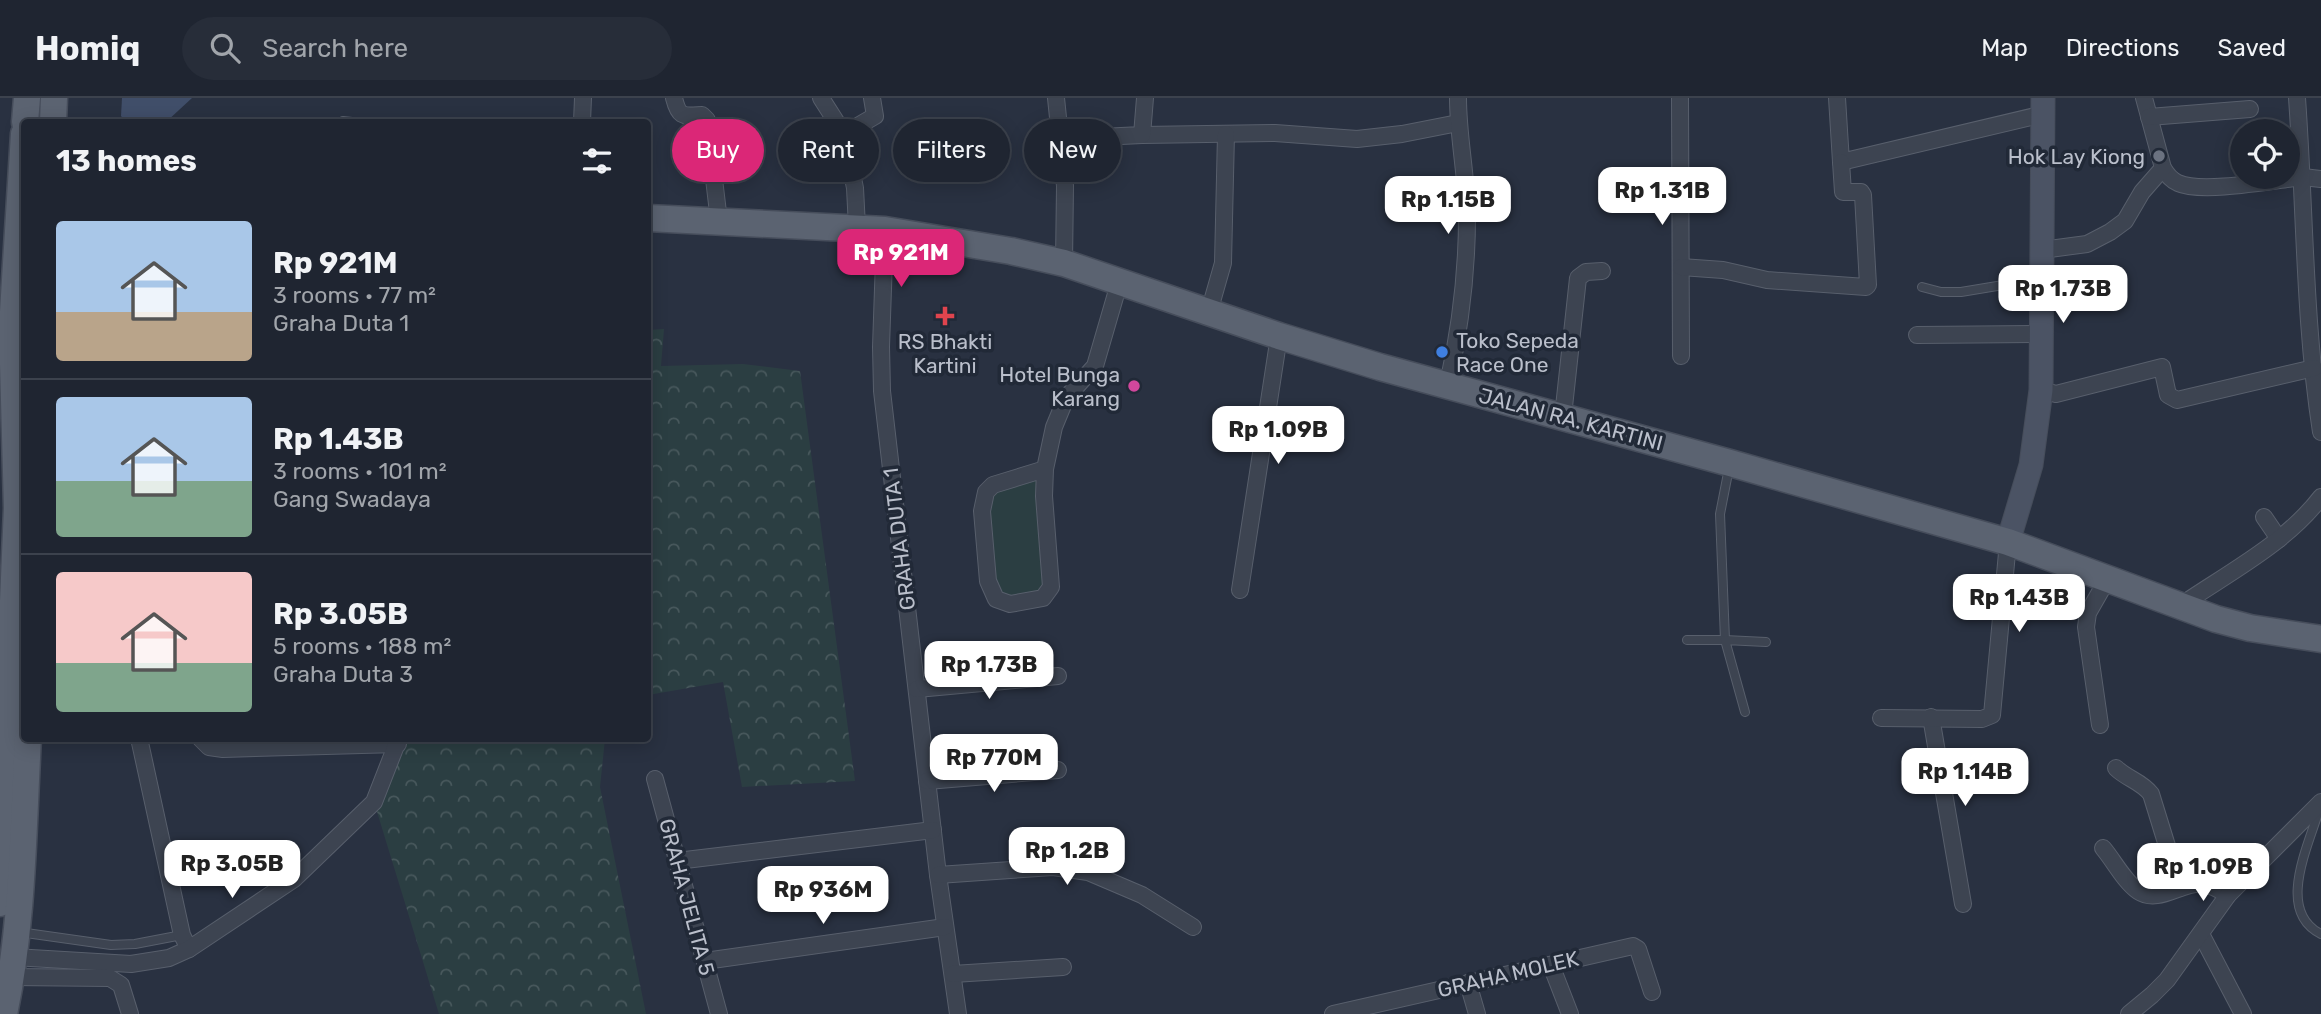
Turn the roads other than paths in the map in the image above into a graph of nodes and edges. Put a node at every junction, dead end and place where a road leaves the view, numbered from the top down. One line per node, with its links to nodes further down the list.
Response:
1 (27, 98): 17 (main road)
2 (54, 98): 18 (main road)
3 (583, 98): 19 (street)
4 (674, 98): 35 (street)
5 (821, 98): 20 (street)
6 (872, 98): 21 (street)
7 (1056, 98): 22 (street)
8 (1145, 98): 25 (street)
9 (1458, 98): 23 (street)
10 (1680, 98): 41 (street)
11 (1838, 98): 27 (street)
12 (2144, 98): 16 (street)
13 (2297, 98): 30 (street)
14 (2043, 106): 27 (street); 38 (street)
15 (2250, 109): 16 (street)
16 (2149, 117): 28 (street)
17 (25, 119)
18 (52, 119)
19 (582, 119)
20 (834, 119)
21 (870, 119)
22 (1058, 119)
23 (1458, 123): 24 (street); 53 (street)
24 (1226, 134): 25 (street); 46 (street)
25 (1142, 135): 26 (street)
26 (1121, 136)
27 (1841, 162): 41 (street)
28 (2163, 168): 30 (street); 38 (street)
29 (21, 170): 39 (main road)
30 (2303, 177): 31 (street); 52 (street)
31 (2321, 179)
32 (854, 182): 36 (street)
33 (1064, 182): 40 (street)
34 (651, 218): 35 (main road, JALAN RA. KARTINI)
35 (719, 221): 36 (main road, JALAN RA. KARTINI)
36 (857, 227): 37 (main road, JALAN RA. KARTINI)
37 (885, 230): 40 (main road, JALAN RA. KARTINI); 74 (street, GRAHA DUTA 1)
38 (2042, 250): 43 (street)
39 (14, 253): 47 (main road)
40 (1063, 263): 44 (main road, JALAN RA. KARTINI)
41 (1681, 267): 51 (street)
42 (1602, 271): 55 (street)
43 (2042, 278): 45 (lane); 48 (street)
44 (1119, 280): 46 (main road, JALAN RA. KARTINI); 58 (street)
45 (1922, 288)
46 (1209, 312): 50 (main road, JALAN RA. KARTINI)
47 (6, 330): 59 (main road)
48 (2041, 334): 49 (street); 54 (street)
49 (1917, 335)
50 (1279, 337): 53 (main road, JALAN RA. KARTINI); 66 (street)
51 (1681, 356)
52 (2314, 368): 54 (street); 56 (street)
53 (1449, 381): 55 (main road, JALAN RA. KARTINI)
54 (2041, 390): 63 (street)
55 (1563, 416): 57 (main road, JALAN RA. KARTINI)
56 (2321, 432)
57 (1730, 463): 63 (main road, JALAN RA. KARTINI); 71 (lane)
58 (1045, 470): 58 (street)
59 (8, 484): 64 (main road)
60 (2321, 497): 62 (street)
61 (2264, 517): 62 (street)
62 (2279, 539): 67 (street)
63 (2008, 542): 65 (main road, JALAN RA. KARTINI); 77 (street)
64 (8, 558): 68 (main road)
65 (2108, 578): 67 (main road, JALAN RA. KARTINI); 79 (street)
66 (1240, 590)
67 (2180, 606): 69 (main road, JALAN RA. KARTINI)
68 (7, 624): 75 (main road)
69 (2321, 639)
70 (1687, 640): 71 (lane)
71 (1725, 640): 72 (lane); 76 (lane)
72 (1766, 642)
73 (1058, 676): 74 (street)
74 (917, 689): 88 (street, GRAHA DUTA 1)
75 (5, 708): 89 (main road)
76 (1745, 712)
77 (1931, 717): 78 (street); 98 (street)
78 (1881, 718)
79 (2100, 725)
80 (28, 742): 104 (main road)
81 (140, 742): 103 (street)
82 (377, 742): 84 (street)
83 (399, 742): 103 (street)
84 (205, 743)
85 (2116, 768): 95 (street)
86 (1058, 770): 88 (street)
87 (655, 779): 93 (street, GRAHA JELITA 5)
88 (927, 781): 91 (street, GRAHA DUTA 1)
89 (3, 789): 97 (main road)
90 (2321, 803): 96 (street); 102 (lane)
91 (933, 830): 93 (street); 94 (street, GRAHA DUTA 1)
92 (2104, 848): 95 (street)
93 (677, 861): 105 (street, GRAHA JELITA 5)
94 (937, 875): 99 (street, GRAHA DUTA 1); 100 (street)
95 (2180, 888): 96 (street)
96 (2228, 895): 101 (street)
97 (0, 903)
98 (1963, 904)
99 (945, 927): 105 (street); 108 (street, GRAHA DUTA 1)
100 (1193, 927)
101 (2202, 934): 119 (street); 120 (street)
102 (2321, 934)
103 (186, 942): 104 (lane); 104 (street)
104 (14, 955): 112 (main road); 113 (street)
105 (705, 961): 114 (street, GRAHA JELITA 5)
106 (1551, 965): 109 (street, GRAHA MOLEK); 110 (street, GRAHA MOLEK); 118 (street)
107 (1063, 967): 108 (street)
108 (953, 974): 115 (street, GRAHA DUTA 1)
109 (1468, 984): 111 (street, GRAHA MOLEK); 117 (street)
110 (1652, 992)
111 (1392, 1008): 116 (street, GRAHA MOLEK)
112 (4, 1014)
113 (130, 1014)
114 (719, 1014)
115 (958, 1014)
116 (1333, 1014)
117 (1477, 1014)
118 (1570, 1014)
119 (2129, 1014)
120 (2243, 1014)

